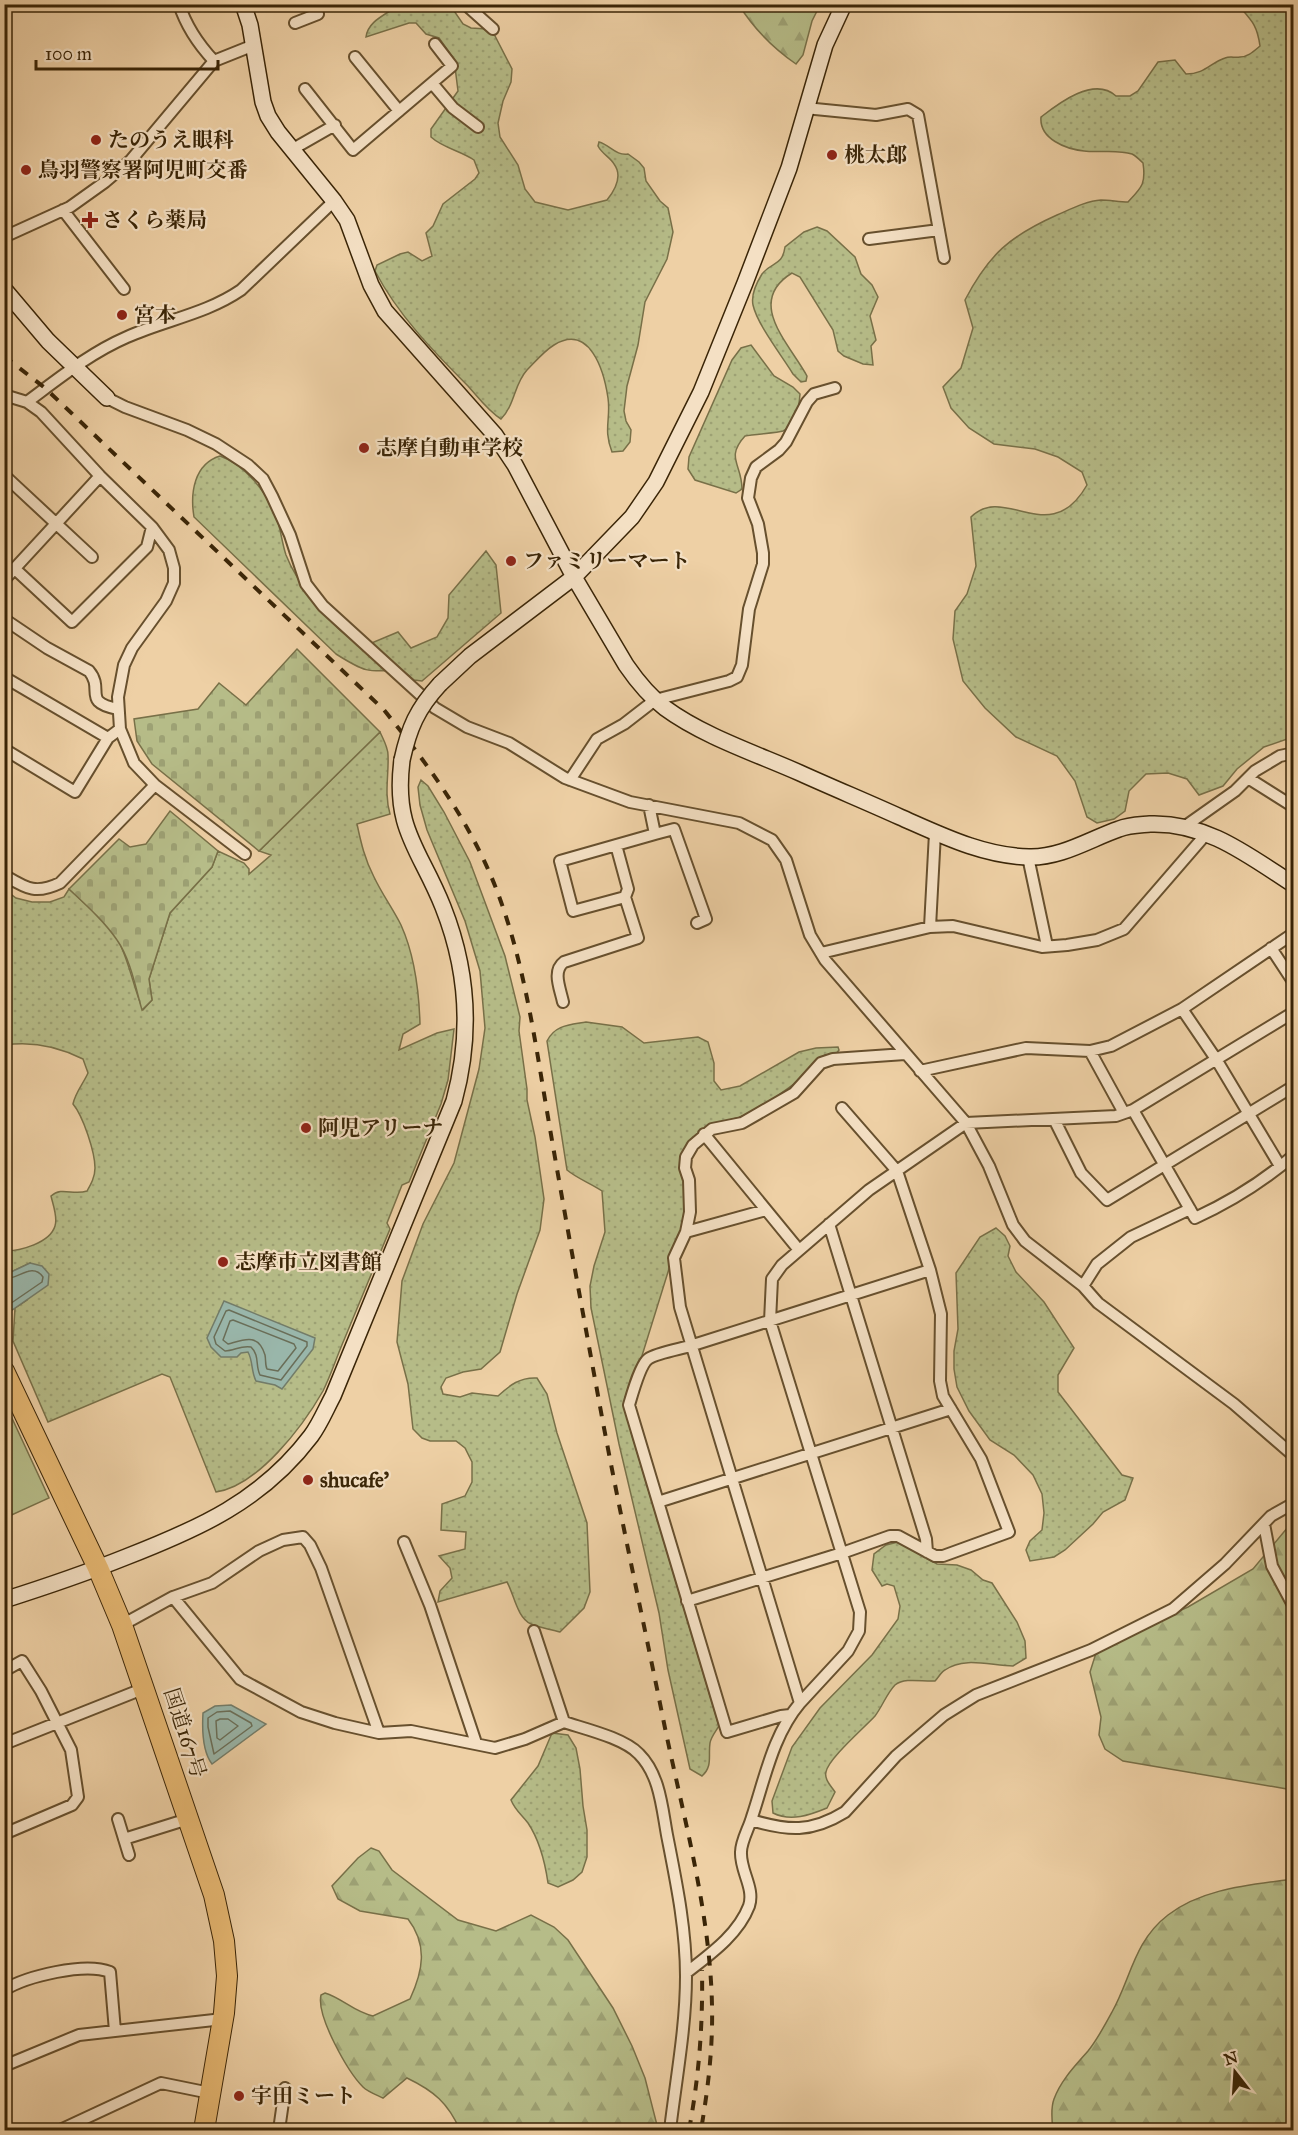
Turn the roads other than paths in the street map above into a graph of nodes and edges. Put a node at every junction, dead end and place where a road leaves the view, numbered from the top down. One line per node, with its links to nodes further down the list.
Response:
1 (179, 4): 11 (street)
2 (243, 4): 9 (street)
3 (313, 4): 6 (street)
4 (465, 4): 7 (street)
5 (844, 4): 14 (street)
6 (295, 23)
7 (493, 29)
8 (435, 44): 12 (street)
9 (254, 45): 11 (street); 18 (street)
10 (354, 57): 15 (street)
11 (214, 61): 20 (street)
12 (432, 83): 15 (street); 17 (street)
13 (304, 90): 16 (street)
14 (805, 108): 21 (street); 38 (street)
15 (399, 111): 16 (street)
16 (335, 125): 18 (street)
17 (478, 127)
18 (293, 149): 19 (street)
19 (334, 201): 27 (street); 38 (street)
20 (63, 210): 22 (street); 26 (street)
21 (939, 230): 23 (street); 24 (street)
22 (4, 237)
23 (869, 239)
24 (944, 258)
25 (4, 289): 27 (street)
26 (124, 290)
27 (74, 367): 30 (street); 31 (street)
28 (835, 388): 42 (street)
29 (4, 395): 31 (street)
30 (107, 398): 49 (street)
31 (27, 402): 33 (street)
32 (5, 476): 34 (street)
33 (100, 476): 34 (street); 35 (street)
34 (56, 523): 36 (street); 37 (street)
35 (152, 527): 37 (street); 43 (street)
36 (92, 557)
37 (15, 569): 39 (street)
38 (574, 577): 42 (street); 110 (street, bridge)
39 (4, 580)
40 (4, 619): 43 (street)
41 (4, 676): 45 (street)
42 (655, 699): 49 (street); 54 (street)
43 (118, 709): 44 (street)
44 (120, 729): 45 (street); 50 (street)
45 (108, 738): 46 (street)
46 (4, 748)
47 (1293, 753): 48 (street)
48 (1248, 778): 52 (street); 53 (street)
49 (570, 780): 51 (street)
50 (155, 786): 58 (street); 60 (street)
51 (649, 805): 56 (street); 68 (street)
52 (1293, 807)
53 (1184, 827): 55 (street); 59 (street)
54 (935, 833): 59 (street); 64 (street)
55 (1207, 833): 61 (street); 66 (street)
56 (655, 834): 57 (street); 63 (street)
57 (616, 845): 62 (street); 62 (street)
58 (245, 854)
59 (1028, 857): 66 (street)
60 (4, 876)
61 (1293, 885)
62 (625, 897): 70 (street)
63 (697, 923)
64 (930, 927): 66 (street); 68 (street)
65 (1293, 933): 67 (street)
66 (1047, 946)
67 (1271, 948): 69 (street); 71 (street)
68 (821, 953): 74 (street)
69 (1293, 983)
70 (563, 1002)
71 (1182, 1009): 73 (street); 75 (street)
72 (1293, 1012): 75 (street)
73 (1090, 1051): 76 (street); 79 (street)
74 (905, 1054): 76 (street); 83 (street)
75 (1216, 1059): 79 (street); 80 (street)
76 (920, 1071): 82 (street)
77 (1293, 1086): 80 (street)
78 (842, 1108): 87 (street)
79 (1128, 1112): 81 (street); 85 (street)
80 (1249, 1114): 85 (street); 86 (street)
81 (1054, 1119): 82 (street); 85 (street)
82 (966, 1123): 87 (street); 94 (street)
83 (704, 1134): 89 (street); 91 (street)
84 (1293, 1155): 86 (street)
85 (1165, 1165): 88 (street)
86 (1280, 1166): 88 (street)
87 (897, 1170): 90 (street); 93 (street)
88 (1190, 1209): 94 (street)
89 (766, 1210): 91 (street); 92 (street)
90 (829, 1224): 92 (street); 95 (street)
91 (686, 1232): 97 (street)
92 (799, 1250): 96 (street)
93 (930, 1270): 95 (street); 99 (street)
94 (1083, 1286): 102 (street)
95 (852, 1294): 96 (street); 100 (street)
96 (770, 1321): 97 (street); 101 (street)
97 (690, 1346): 103 (street); 104 (street)
98 (4, 1371): 110 (highway, 国道167号)
99 (951, 1410): 100 (street); 108 (street)
100 (891, 1429): 101 (street); 108 (street)
101 (812, 1453): 103 (street); 109 (street)
102 (1293, 1456)
103 (732, 1478): 104 (street); 111 (street)
104 (658, 1502): 114 (street)
105 (1293, 1503): 106 (street)
106 (1264, 1524): 115 (street); 129 (street)
107 (404, 1542): 125 (street)
108 (927, 1552): 109 (street)
109 (842, 1553): 111 (street); 120 (street)
110 (98, 1568): 113 (street); 116 (highway, 国道167号)
111 (762, 1578): 114 (street); 120 (street)
112 (173, 1597): 116 (street); 124 (street); 124 (street)
113 (4, 1600)
114 (687, 1601): 121 (street)
115 (1293, 1607)
116 (122, 1625): 119 (highway, 国道167号)
117 (534, 1631): 122 (street)
118 (4, 1671): 123 (street)
119 (145, 1688): 123 (street); 127 (highway, 国道167号)
120 (800, 1703): 121 (street)
121 (790, 1715): 129 (street)
122 (564, 1722): 125 (street); 133 (street)
123 (56, 1724): 126 (street); 130 (street)
124 (379, 1733): 125 (street)
125 (476, 1743)
126 (4, 1744)
127 (188, 1819): 131 (street); 135 (highway, 国道167号)
128 (118, 1820): 131 (street)
129 (751, 1820): 133 (street)
130 (4, 1834)
131 (124, 1839): 132 (street)
132 (129, 1855)
133 (686, 1973): 143 (street)
134 (4, 1990): 136 (street)
135 (223, 2019): 136 (street); 139 (highway, 国道167号)
136 (115, 2031): 137 (street)
137 (4, 2066)
138 (285, 2088): 142 (street)
139 (210, 2093): 140 (street); 141 (highway, 国道167号)
140 (60, 2130)
141 (204, 2130)
142 (279, 2130)
143 (670, 2130)

